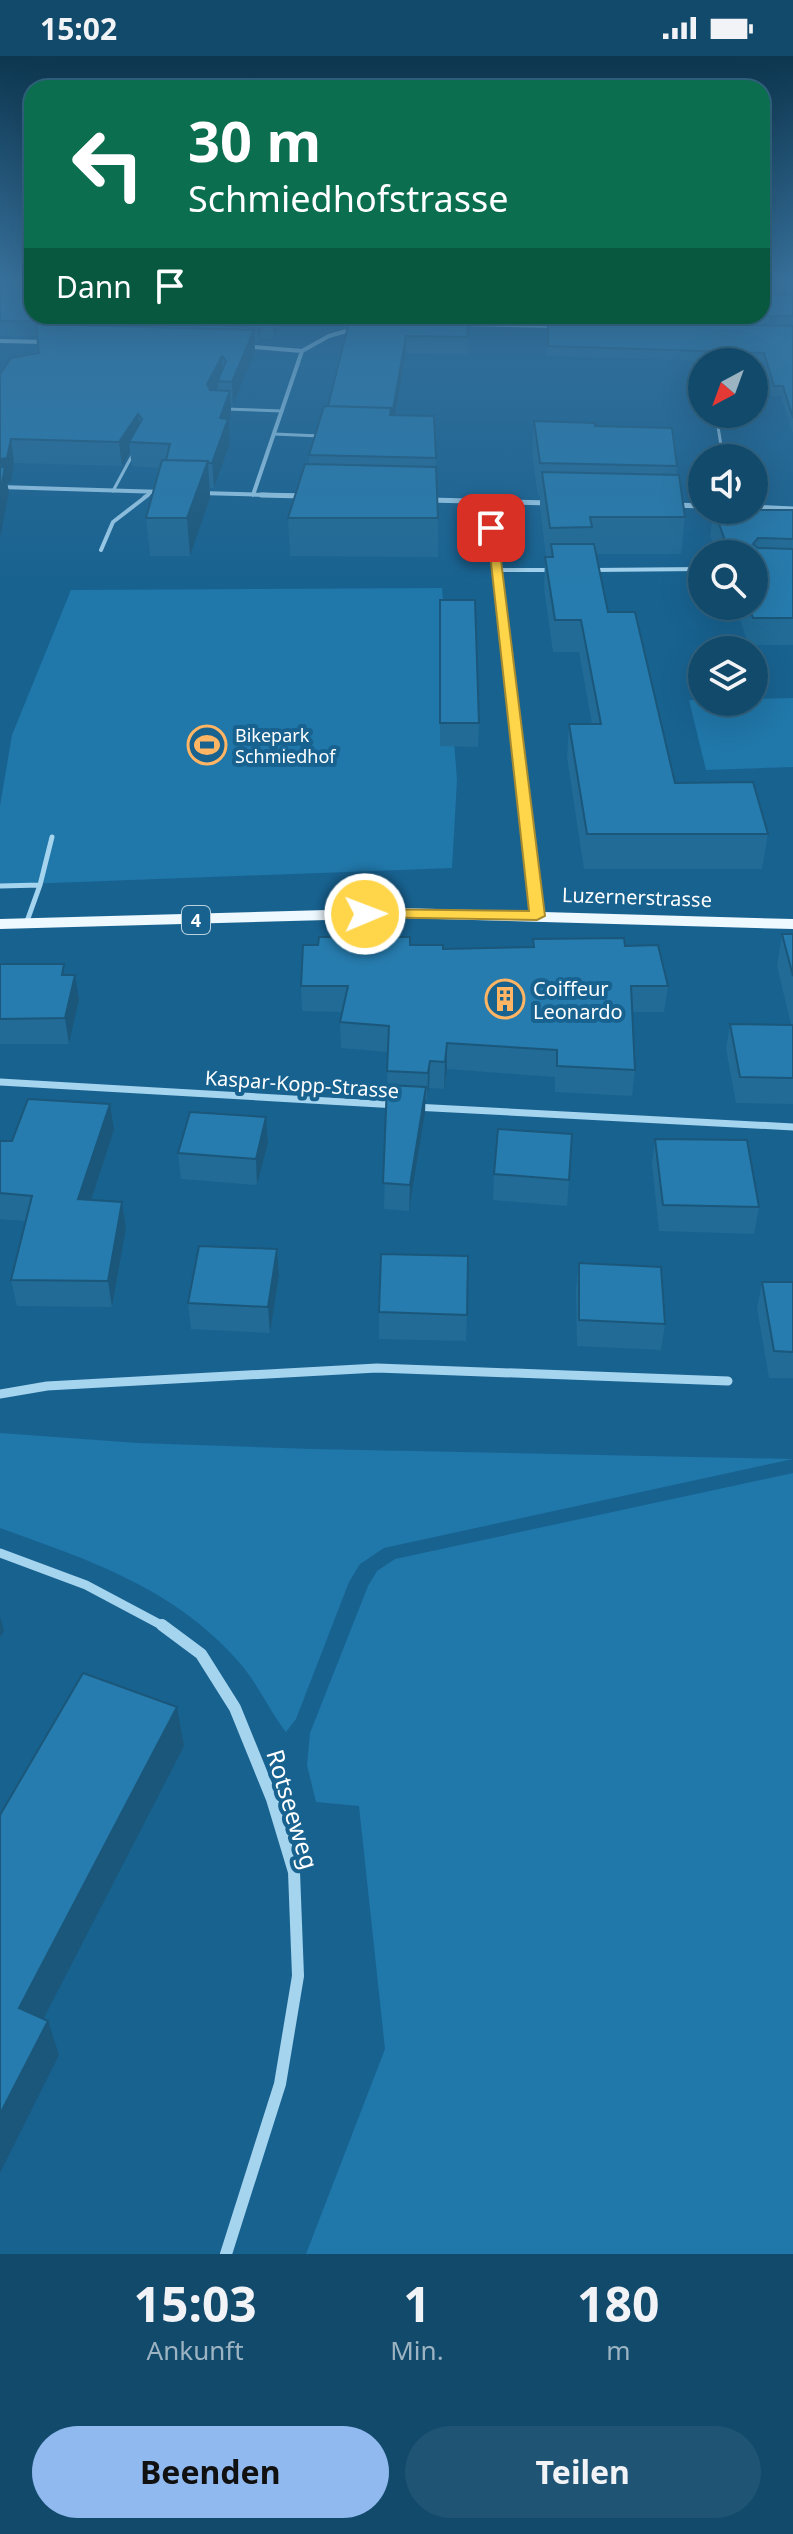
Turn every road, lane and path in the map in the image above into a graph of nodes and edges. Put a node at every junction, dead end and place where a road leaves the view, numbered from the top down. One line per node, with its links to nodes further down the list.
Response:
1 (291, 383): 3 (street)
2 (213, 409): 3 (lane)
3 (282, 411): 4 (street)
4 (274, 434): 5 (lane); 12 (street)
5 (333, 436)
6 (140, 442): 8 (lane)
7 (0, 487): 8 (street)
8 (113, 491): 9 (street)
9 (152, 492): 10 (street); 21 (lane)
10 (166, 492)
11 (193, 493): 12 (street)
12 (253, 495): 13 (street)
13 (316, 497)
14 (427, 500): 15 (street)
15 (488, 502): 16 (street); 23 (street)
16 (559, 503)
17 (670, 505): 18 (street)
18 (688, 506)
19 (768, 508): 20 (street)
20 (793, 509)
21 (101, 550)
22 (688, 569): 25 (lane)
23 (496, 570): 24 (lane); 29 (street)
24 (556, 570)
25 (588, 570)
26 (52, 837): 27 (lane)
27 (40, 885): 28 (lane); 31 (lane)
28 (0, 886)
29 (537, 916): 31 (main road, Luzernerstrasse / 4); 32 (main road, Luzernerstrasse / 4)
30 (0, 924): 31 (main road, Luzernerstrasse / 4)
31 (26, 924)
32 (793, 924)
33 (0, 1082): 34 (street, Kaspar-Kopp-Strasse)
34 (793, 1127)
35 (728, 1381): 36 (street)
36 (0, 1394)
37 (0, 1553): 38 (street, Rotseeweg)
38 (226, 2254)

